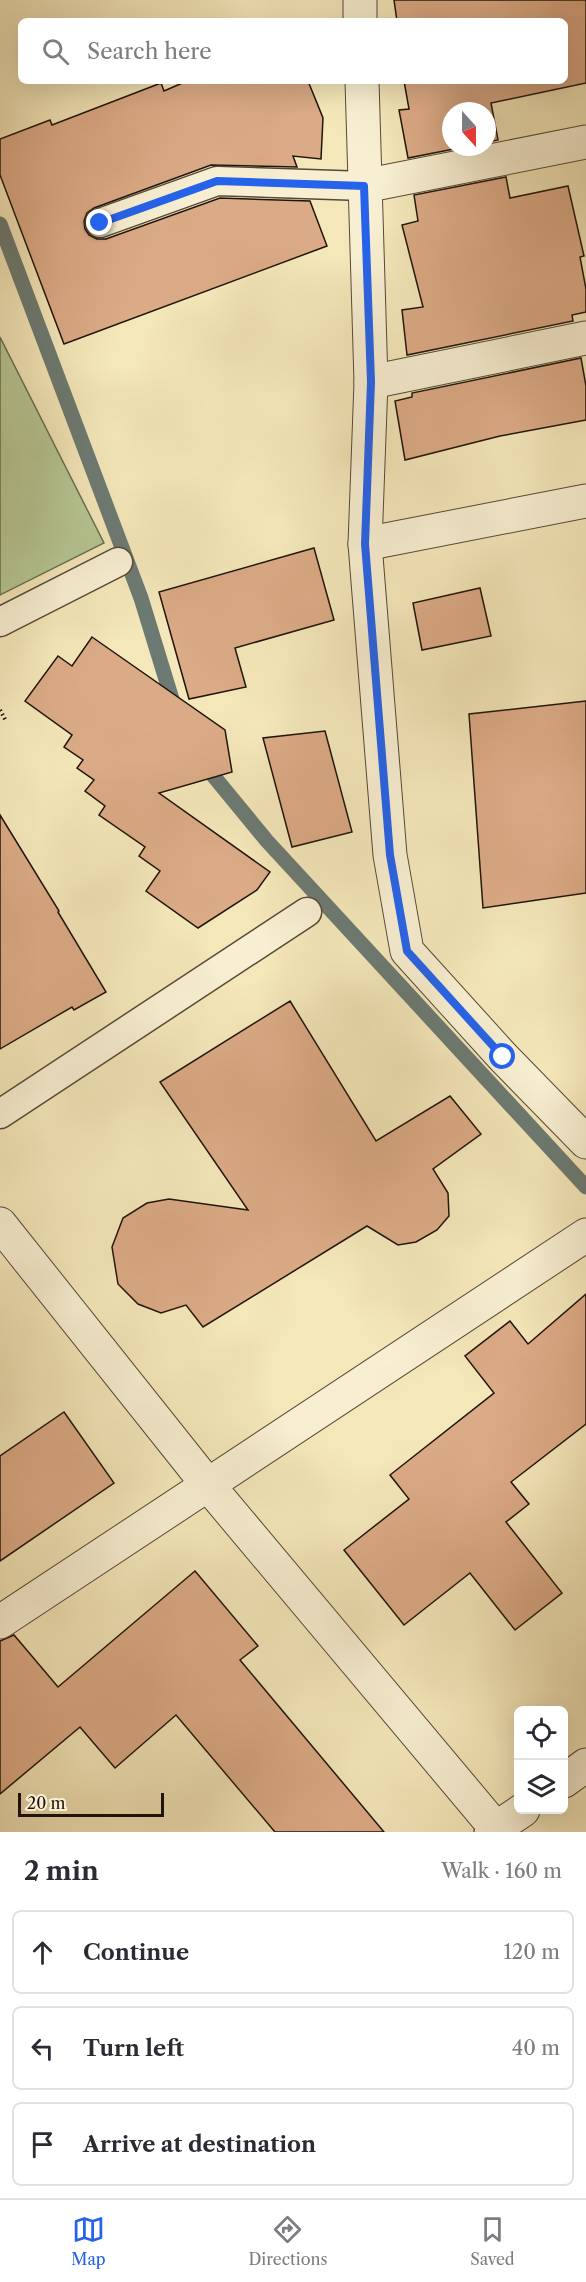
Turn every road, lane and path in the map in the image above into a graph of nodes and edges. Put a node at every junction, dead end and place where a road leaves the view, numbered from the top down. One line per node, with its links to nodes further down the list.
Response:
1 (360, 0): 2 (street)
2 (360, 18)
3 (362, 84): 5 (street)
4 (586, 142): 5 (street)
5 (364, 186): 6 (lane); 8 (street)
6 (100, 223)
7 (586, 338): 8 (street)
8 (371, 382): 10 (street)
9 (586, 501): 10 (street)
10 (365, 544): 17 (street)
11 (118, 562): 12 (lane)
12 (0, 622)
13 (0, 710): 14 (path)
14 (6, 721)
15 (306, 912): 16 (lane)
16 (0, 1114)
17 (586, 1142)
18 (0, 1224): 20 (street)
19 (586, 1235): 20 (street)
20 (208, 1485): 21 (street); 25 (street)
21 (0, 1622)
22 (586, 1765): 23 (street)
23 (568, 1778)
24 (517, 1814): 25 (street)
25 (495, 1831)

